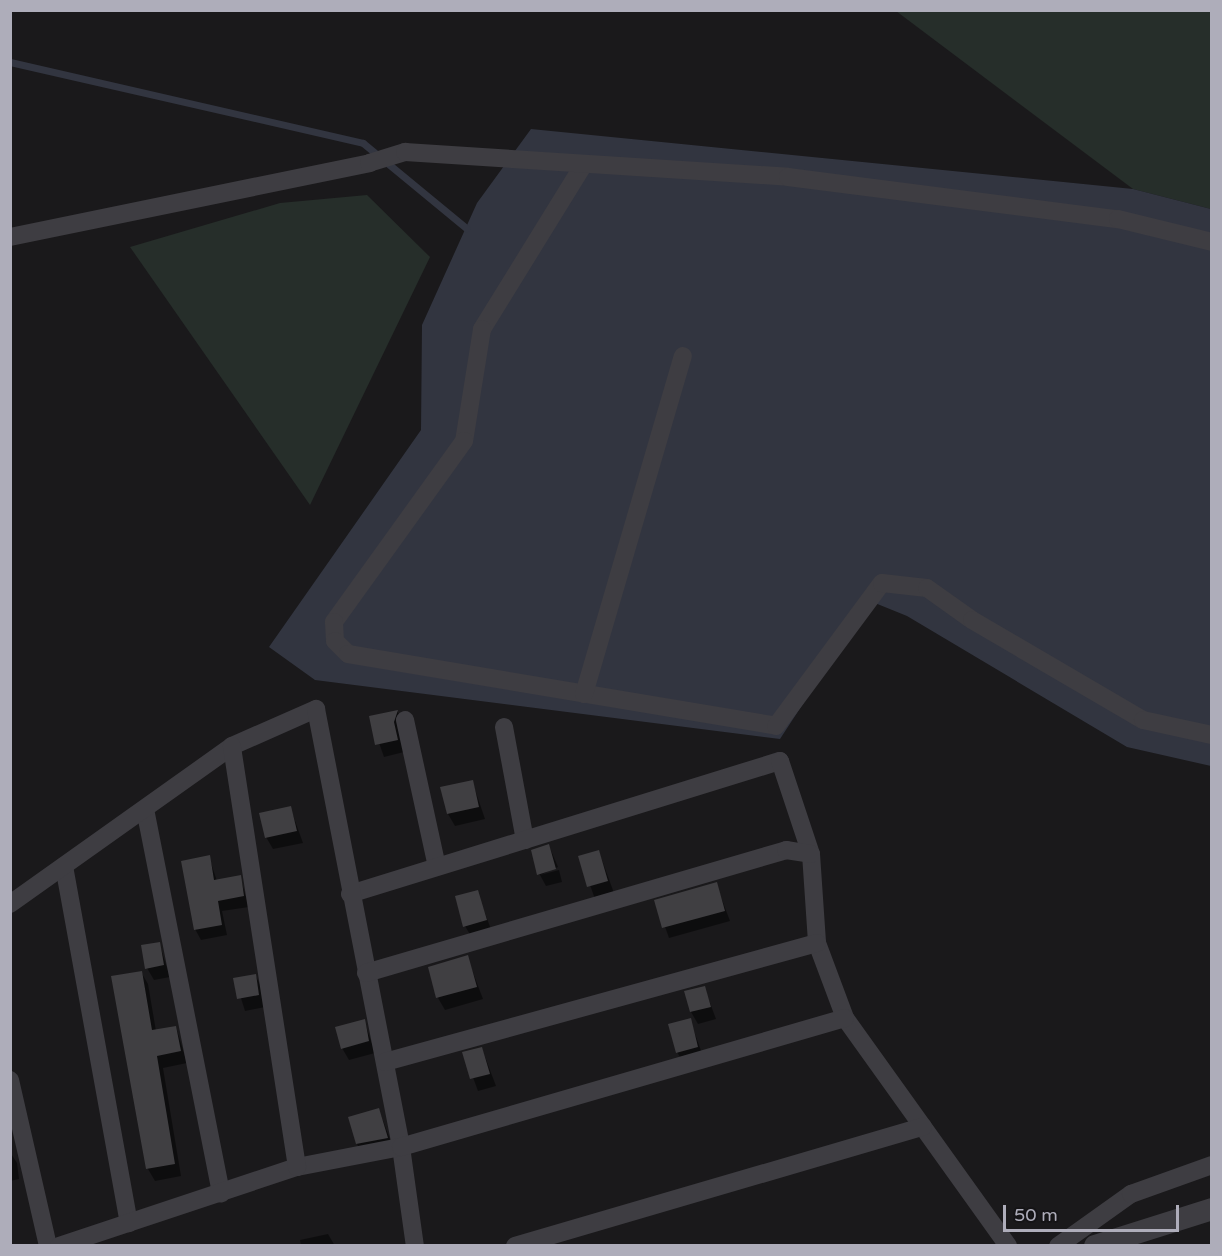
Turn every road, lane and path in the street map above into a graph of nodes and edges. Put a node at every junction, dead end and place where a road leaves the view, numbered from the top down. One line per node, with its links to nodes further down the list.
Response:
1 (584, 164): 2 (street); 3 (street); 5 (street)
2 (10, 237)
3 (1212, 242)
4 (683, 356): 5 (street)
5 (584, 694): 8 (street)
6 (405, 720): 14 (street)
7 (504, 727): 11 (street)
8 (1212, 735)
9 (232, 746): 10 (street); 15 (street); 25 (street)
10 (145, 809): 13 (street); 26 (street)
11 (525, 840): 12 (street); 14 (street)
12 (811, 854): 17 (street); 18 (street)
13 (64, 866): 16 (street); 28 (street)
14 (437, 867): 15 (street)
15 (350, 894): 18 (street)
16 (10, 904)
17 (817, 943): 19 (street); 20 (street)
18 (366, 973): 20 (street)
19 (844, 1018): 22 (street); 23 (street)
20 (385, 1062): 23 (street)
21 (10, 1080): 29 (street)
22 (922, 1127): 32 (street); 33 (street)
23 (401, 1147): 25 (street); 31 (street)
24 (1212, 1165): 34 (street)
25 (297, 1167): 26 (street)
26 (221, 1194): 28 (street)
27 (1212, 1209): 35 (street)
28 (129, 1223): 30 (street)
29 (48, 1245)
30 (59, 1245)
31 (414, 1245)
32 (515, 1245)
33 (1008, 1245)
34 (1058, 1245)
35 (1095, 1245)

